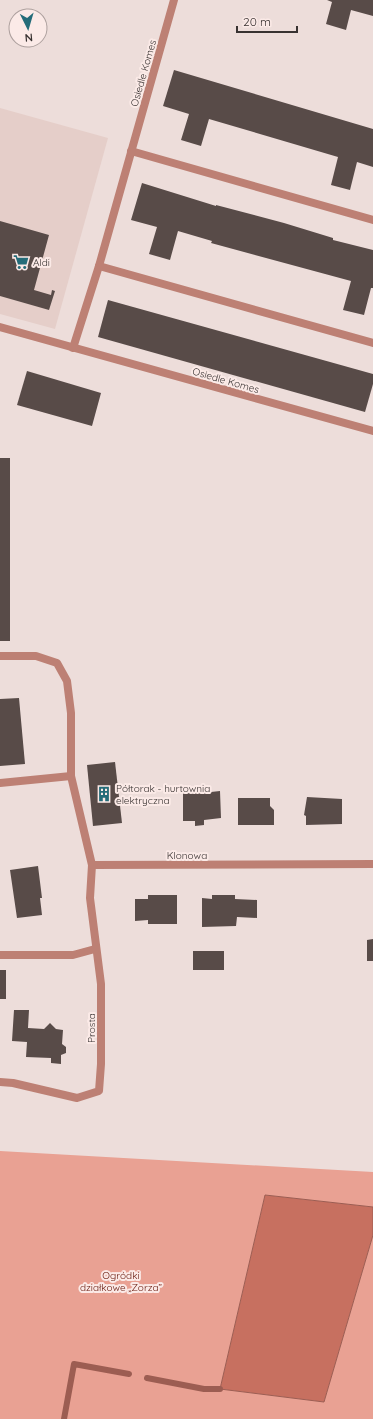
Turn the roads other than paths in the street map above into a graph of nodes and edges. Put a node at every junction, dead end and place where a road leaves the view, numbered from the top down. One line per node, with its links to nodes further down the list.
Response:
1 (174, 0): 2 (street, Osiedle Komes)
2 (131, 151): 3 (street); 4 (street, Osiedle Komes)
3 (373, 220)
4 (99, 266): 6 (street); 7 (street, Osiedle Komes)
5 (0, 327): 7 (street, Osiedle Komes)
6 (373, 343)
7 (74, 348): 8 (street, Osiedle Komes)
8 (373, 431)
9 (0, 656): 10 (street)
10 (71, 776): 11 (street); 13 (street)
11 (0, 783)
12 (373, 864): 13 (street, Klonowa)
13 (92, 865): 14 (street, Prosta)
14 (95, 949): 15 (street); 16 (street, Prosta)
15 (0, 955)
16 (0, 1082)

